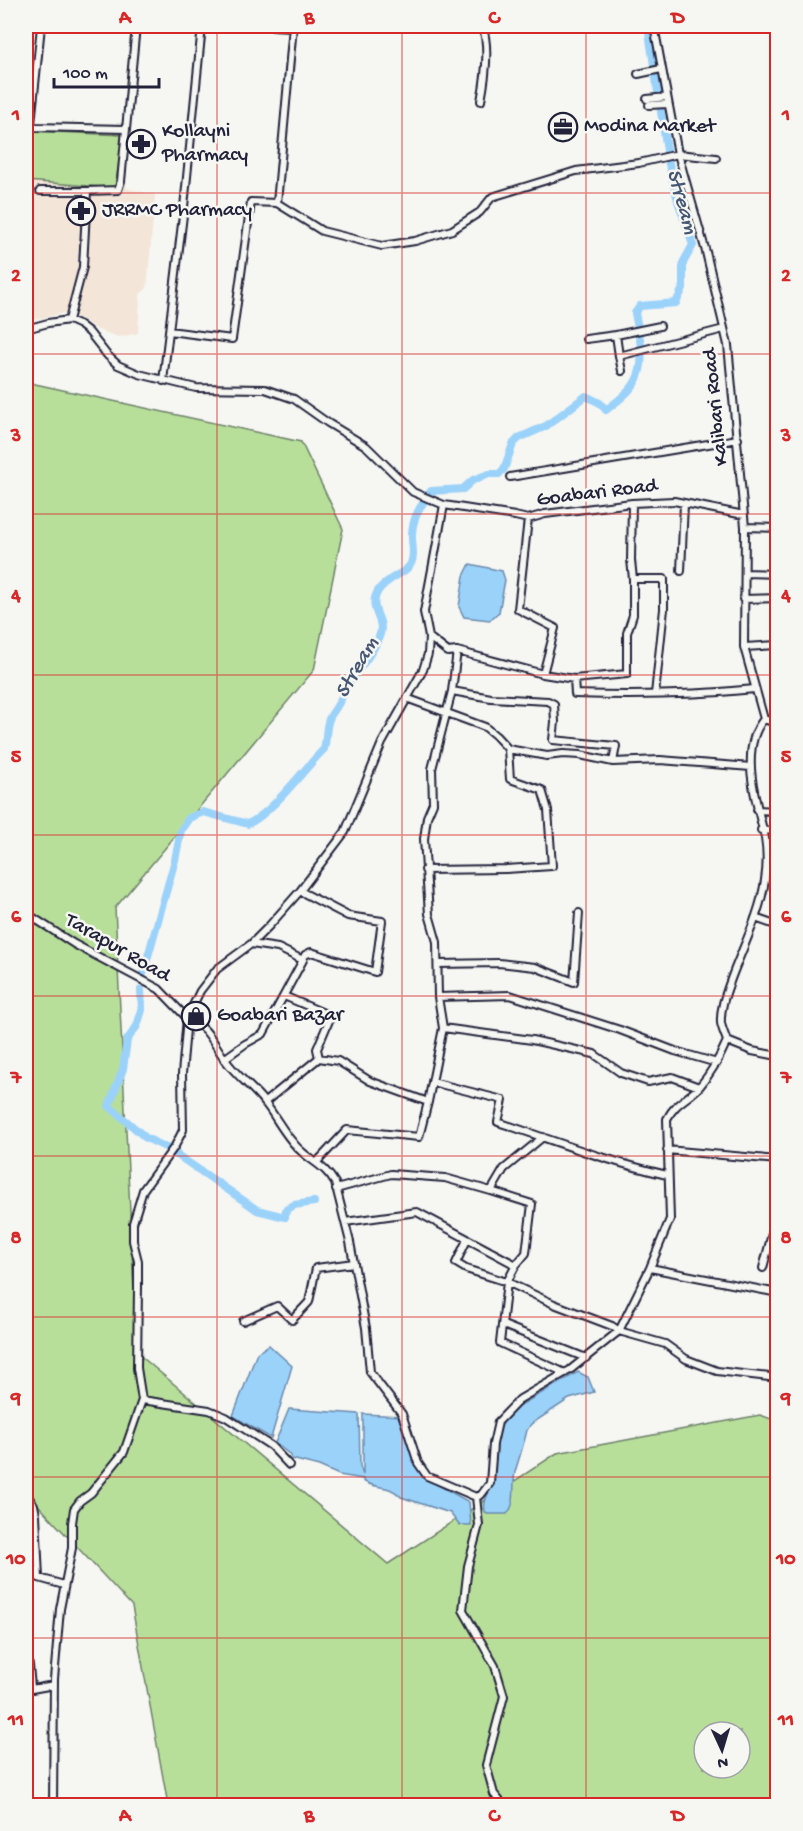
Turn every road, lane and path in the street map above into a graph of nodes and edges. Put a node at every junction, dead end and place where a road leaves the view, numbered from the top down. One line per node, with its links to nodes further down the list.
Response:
1 (41, 26): 13 (street)
2 (136, 26): 14 (street)
3 (201, 26): 25 (street)
4 (271, 26): 5 (street)
5 (293, 26): 20 (street)
6 (482, 26): 10 (street)
7 (654, 26): 8 (street, Kalibari Road)
8 (661, 70): 9 (street); 11 (street, Kalibari Road)
9 (638, 74)
10 (481, 101)
11 (667, 101): 12 (street); 16 (street, Kalibari Road)
12 (648, 102)
13 (31, 124)
14 (126, 129): 15 (street); 19 (street)
15 (26, 130)
16 (678, 154): 17 (street); 20 (street); 24 (street, Kalibari Road)
17 (716, 158)
18 (40, 191): 19 (street)
19 (87, 191): 21 (street)
20 (277, 203): 25 (street)
21 (69, 320): 23 (street); 30 (street, Goabari Road)
22 (660, 326): 26 (street)
23 (26, 329)
24 (724, 329): 28 (street); 31 (street, Kalibari Road)
25 (169, 331): 30 (street)
26 (616, 335): 27 (street); 28 (street)
27 (586, 339)
28 (619, 356): 29 (street)
29 (622, 371)
30 (163, 381): 35 (street, Goabari Road)
31 (738, 439): 32 (street); 36 (street, Kalibari Road)
32 (510, 477)
33 (632, 502): 34 (street, Goabari Road); 37 (street, Goabari Road); 43 (street)
34 (684, 503): 36 (street, Goabari Road); 40 (street)
35 (444, 505): 37 (street, Goabari Road); 46 (street)
36 (744, 515): 38 (street, Kalibari Road)
37 (528, 519): 50 (street)
38 (745, 527): 39 (street); 41 (street, Kalibari Road)
39 (777, 528)
40 (681, 571)
41 (745, 573): 42 (street); 44 (street, Kalibari Road)
42 (777, 574)
43 (633, 579): 51 (street); 54 (street)
44 (743, 598): 45 (street); 48 (street, Kalibari Road)
45 (777, 598)
46 (429, 637): 49 (street); 55 (street)
47 (777, 645): 48 (street)
48 (744, 647): 52 (street, Kalibari Road)
49 (457, 651): 50 (street); 53 (street)
50 (543, 674): 51 (street)
51 (574, 680): 54 (street)
52 (755, 689): 54 (street); 57 (street, Kalibari Road)
53 (452, 691): 56 (street); 60 (street)
54 (655, 694)
55 (408, 699): 56 (street); 67 (street)
56 (445, 712): 59 (street); 66 (street)
57 (764, 719): 58 (street); 61 (street)
58 (777, 724)
59 (508, 749): 60 (street); 66 (street)
60 (613, 762): 61 (street)
61 (751, 767): 62 (street)
62 (757, 810): 63 (street); 64 (street)
63 (777, 811)
64 (762, 830): 65 (street); 70 (street)
65 (777, 831)
66 (425, 870): 74 (street)
67 (300, 891): 72 (street); 73 (street)
68 (26, 913): 77 (street, Tarapur Road)
69 (579, 913): 74 (street)
70 (756, 918): 71 (street); 79 (street)
71 (777, 926)
72 (251, 944): 73 (street); 77 (street)
73 (303, 960): 75 (street)
74 (438, 964): 76 (street)
75 (284, 996): 81 (street); 82 (street)
76 (438, 997): 78 (street); 83 (street)
77 (187, 1018): 82 (street, Tarapur Road); 110 (street)
78 (443, 1028): 84 (street); 85 (street)
79 (727, 1041): 80 (street); 83 (street)
80 (777, 1056)
81 (319, 1058): 86 (street); 87 (street)
82 (224, 1059): 86 (street, Tarapur Road)
83 (717, 1063): 85 (street)
84 (432, 1082): 87 (street); 88 (street)
85 (699, 1087): 89 (street)
86 (265, 1102): 91 (street, Tarapur Road)
87 (428, 1102): 91 (street)
88 (543, 1137): 92 (street); 94 (street)
89 (667, 1150): 90 (street); 92 (street)
90 (777, 1160)
91 (317, 1162): 93 (street, Tarapur Road)
92 (667, 1175): 100 (street)
93 (336, 1189): 94 (street); 95 (street, Tarapur Road)
94 (491, 1191): 99 (street)
95 (345, 1222): 97 (street); 98 (street, Tarapur Road)
96 (777, 1231): 101 (street)
97 (467, 1240): 99 (street); 102 (street)
98 (354, 1263): 104 (street); 113 (street, Tarapur Road)
99 (516, 1265): 102 (street)
100 (650, 1268): 103 (street); 106 (street)
101 (763, 1268)
102 (507, 1282): 105 (street); 106 (street)
103 (777, 1293)
104 (243, 1321)
105 (503, 1325): 107 (street); 108 (street)
106 (620, 1331): 107 (street); 109 (street)
107 (586, 1358): 108 (street)
108 (565, 1373): 113 (street)
109 (777, 1378)
110 (142, 1400): 111 (street); 114 (street)
111 (289, 1465)
112 (26, 1494): 114 (street)
113 (476, 1497): 119 (street)
114 (64, 1585): 116 (street)
115 (26, 1664): 117 (street)
116 (54, 1685): 117 (street); 118 (street)
117 (28, 1689)
118 (53, 1806)
119 (504, 1806)

